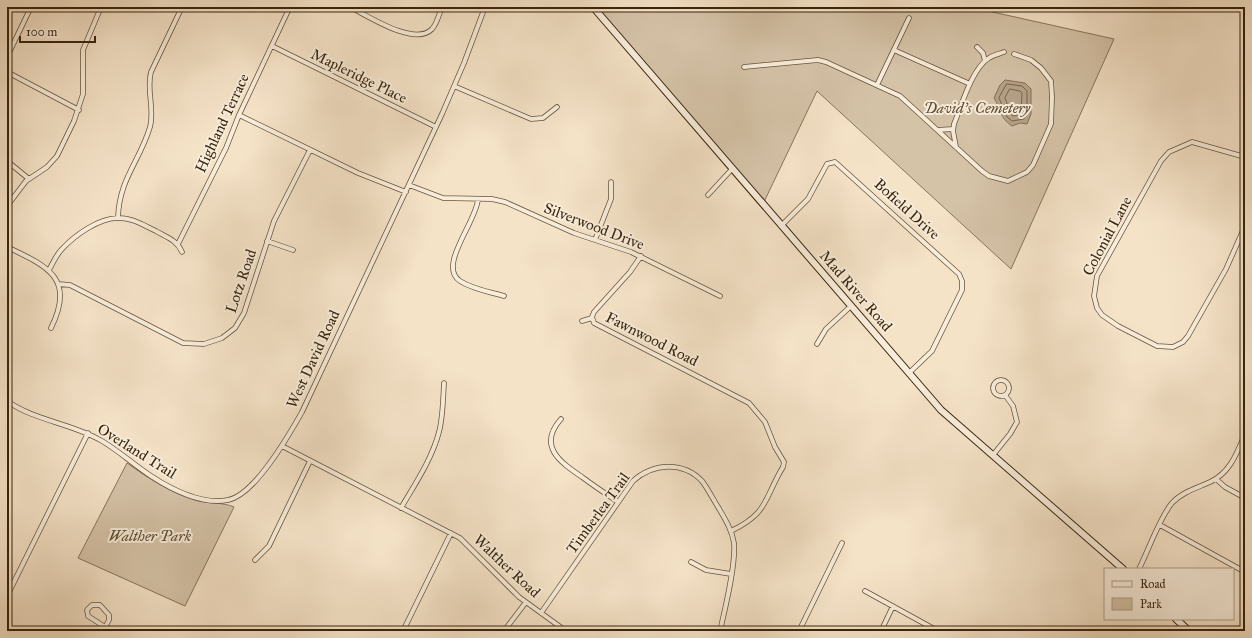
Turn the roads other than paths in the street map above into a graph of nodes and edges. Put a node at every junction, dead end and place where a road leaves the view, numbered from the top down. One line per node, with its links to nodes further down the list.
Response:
1 (31, 7): 16 (street)
2 (101, 7): 24 (street)
3 (182, 7): 41 (street)
4 (350, 7): 5 (street)
5 (442, 7)
6 (474, 7): 8 (street)
7 (593, 7): 33 (street, Mad River Road)
8 (484, 9): 22 (street, West David Road)
9 (288, 11): 11 (street, Highland Terrace)
10 (909, 18): 13 (street)
11 (272, 46): 25 (street, Highland Terrace); 26 (street, Mapleridge Place)
12 (977, 47): 17 (street)
13 (894, 50): 20 (street); 21 (street)
14 (1004, 52): 17 (street)
15 (1014, 54): 29 (street)
16 (7, 57)
17 (985, 61): 20 (street)
18 (744, 68): 21 (street)
19 (7, 72): 24 (street)
20 (970, 84): 27 (street)
21 (877, 85): 28 (street)
22 (454, 86): 23 (street); 26 (street, West David Road)
23 (557, 107)
24 (79, 110): 34 (street)
25 (239, 115): 30 (street); 46 (street, Highland Terrace)
26 (436, 127): 36 (street, West David Road)
27 (953, 128): 28 (street); 29 (street)
28 (937, 130): 29 (street)
29 (956, 148)
30 (310, 150): 37 (street); 45 (street, Lotz Road)
31 (1245, 156): 43 (street, Colonial Lane)
32 (7, 162): 34 (street)
33 (732, 169): 38 (street); 42 (street, Mad River Road)
34 (29, 179): 40 (street)
35 (611, 182): 44 (street)
36 (409, 184): 37 (street, West David Road); 39 (street, Silverwood Drive)
37 (406, 192): 67 (street, West David Road)
38 (708, 195)
39 (478, 199): 44 (street, Silverwood Drive); 53 (street)
40 (7, 206)
41 (118, 218): 46 (street); 51 (street)
42 (781, 226): 55 (street, Mad River Road); 60 (street, Bofield Drive)
43 (1245, 226)
44 (595, 240): 50 (street, Silverwood Drive)
45 (267, 241): 48 (street); 52 (street, Lotz Road)
46 (178, 244): 49 (street)
47 (7, 247): 51 (street)
48 (293, 250)
49 (182, 252)
50 (641, 256): 54 (street, Silverwood Drive); 56 (street, Fawnwood Road)
51 (49, 270): 52 (street)
52 (58, 284): 58 (street)
53 (504, 296)
54 (720, 296)
55 (851, 306): 59 (street); 60 (street, Mad River Road)
56 (592, 318): 57 (street); 75 (street, Fawnwood Road)
57 (582, 321)
58 (50, 328)
59 (817, 344)
60 (909, 373): 68 (street, Mad River Road)
61 (444, 383): 73 (street)
62 (1005, 395): 62 (street); 68 (street)
63 (7, 401): 65 (street, Overland Trail)
64 (561, 419): 72 (street)
65 (88, 434): 67 (street, Overland Trail); 85 (street)
66 (1245, 434): 70 (street)
67 (282, 446): 69 (street)
68 (994, 455): 80 (street, Mad River Road)
69 (310, 461): 73 (street); 78 (street)
70 (1216, 479): 71 (street); 74 (street)
71 (1245, 498)
72 (618, 502): 75 (street, Timberlea Trail); 88 (street, Timberlea Trail)
73 (401, 508): 76 (street)
74 (1160, 525): 81 (street); 82 (street)
75 (731, 531): 83 (street, Timberlea Trail)
76 (451, 533): 86 (street, Walther Road); 91 (street)
77 (842, 543): 95 (street)
78 (255, 560)
79 (691, 562): 83 (street)
80 (1122, 568)
81 (1139, 568)
82 (1245, 572)
83 (731, 574): 94 (street, Timberlea Trail)
84 (865, 591): 87 (street)
85 (7, 596)
86 (526, 602): 88 (street, Walther Road); 92 (street)
87 (893, 606): 96 (street); 97 (street)
88 (541, 613): 93 (street, Walther Road)
89 (1177, 620): 98 (street)
90 (104, 629): 90 (street)
91 (403, 631)
92 (504, 631)
93 (566, 631)
94 (720, 631)
95 (799, 631)
96 (881, 631)
97 (938, 631)
98 (1189, 631)

